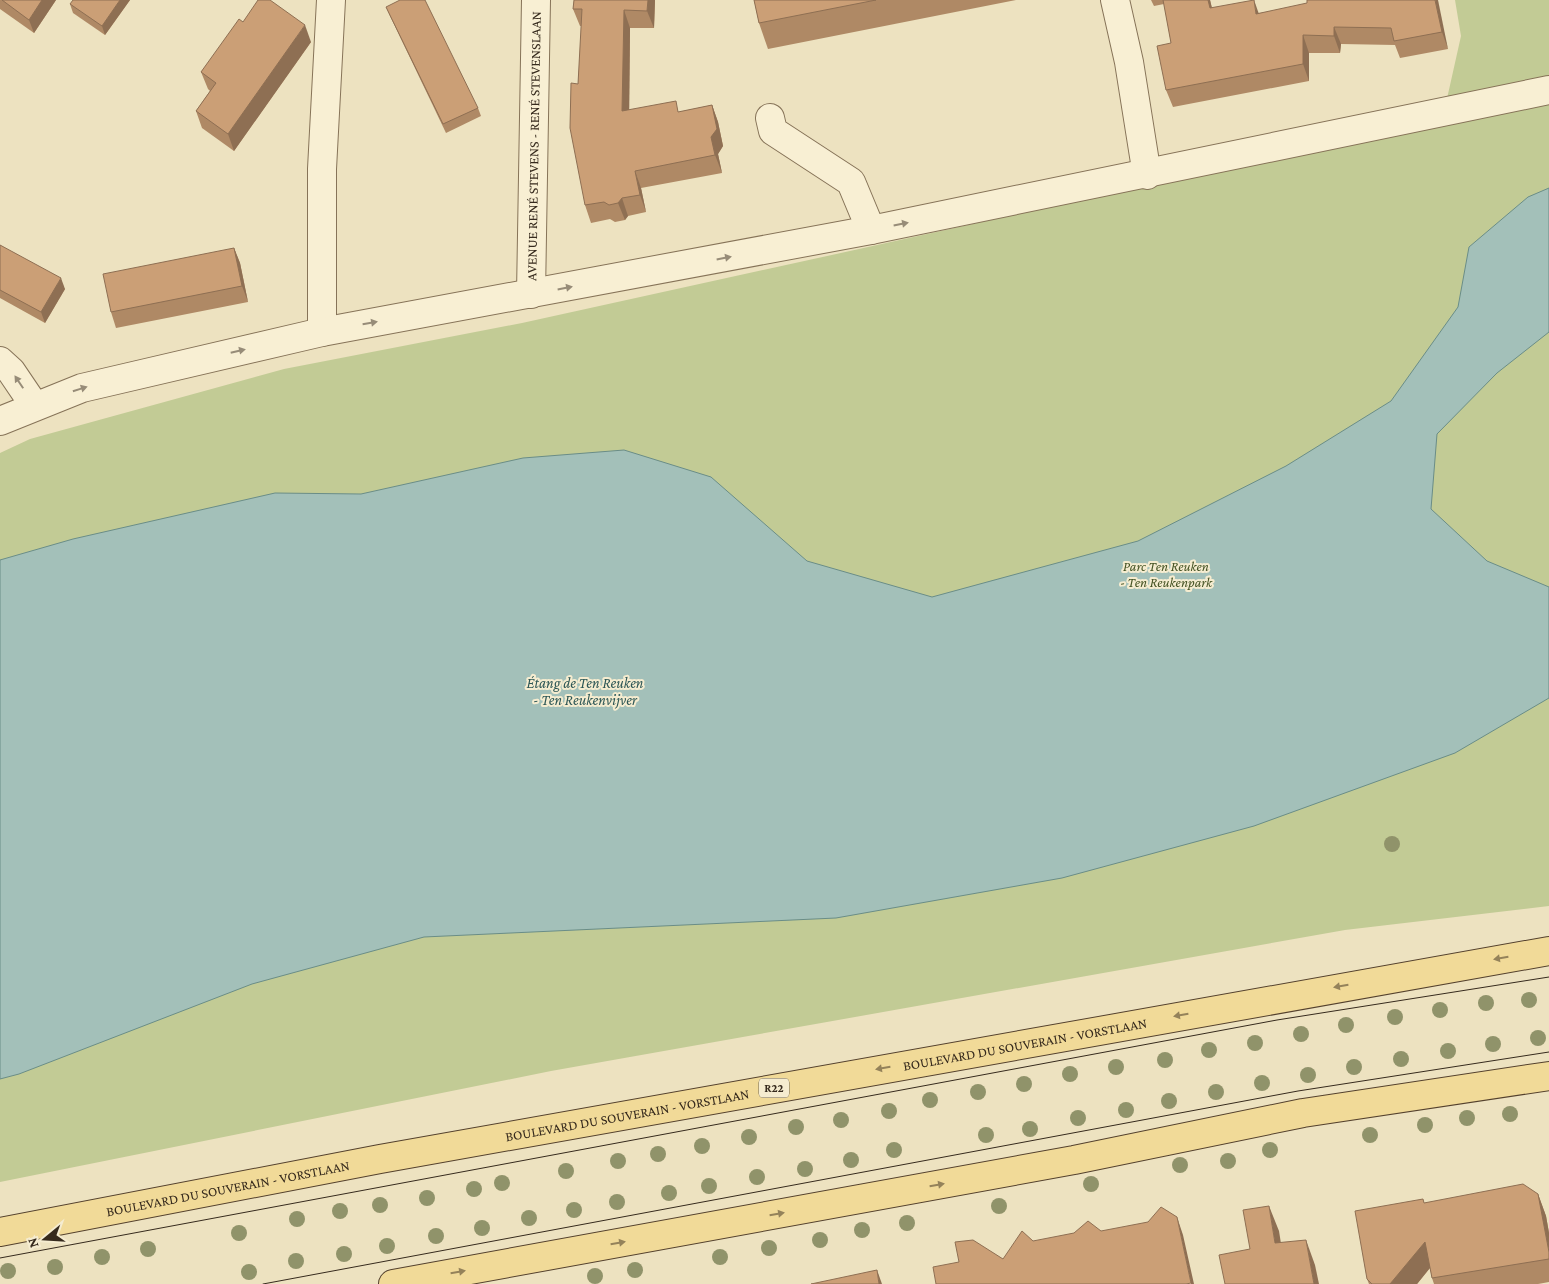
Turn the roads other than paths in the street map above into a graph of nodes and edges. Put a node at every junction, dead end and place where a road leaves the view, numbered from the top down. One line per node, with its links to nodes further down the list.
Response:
1 (331, 0): 9 (street)
2 (536, 0): 8 (street, AVENUE RENÉ STEVENS - RENÉ STEVENSLAAN)
3 (1115, 0): 6 (street)
4 (1549, 90): 6 (street)
5 (770, 118): 7 (street)
6 (1147, 175): 7 (street, one-way to 6)
7 (871, 230): 8 (street, one-way to 7)
8 (530, 294): 9 (street, one-way to 8)
9 (322, 332): 11 (street, one-way to 9)
10 (0, 361): 11 (street, one-way to 10)
11 (34, 406): 12 (street)
12 (0, 421)
13 (1549, 951): 15 (main road, BOULEVARD DU SOUVERAIN - VORSTLAAN / R22, one-way to 15)
14 (1549, 1076): 16 (main road, one-way to 14)
15 (0, 1232)
16 (392, 1284)

